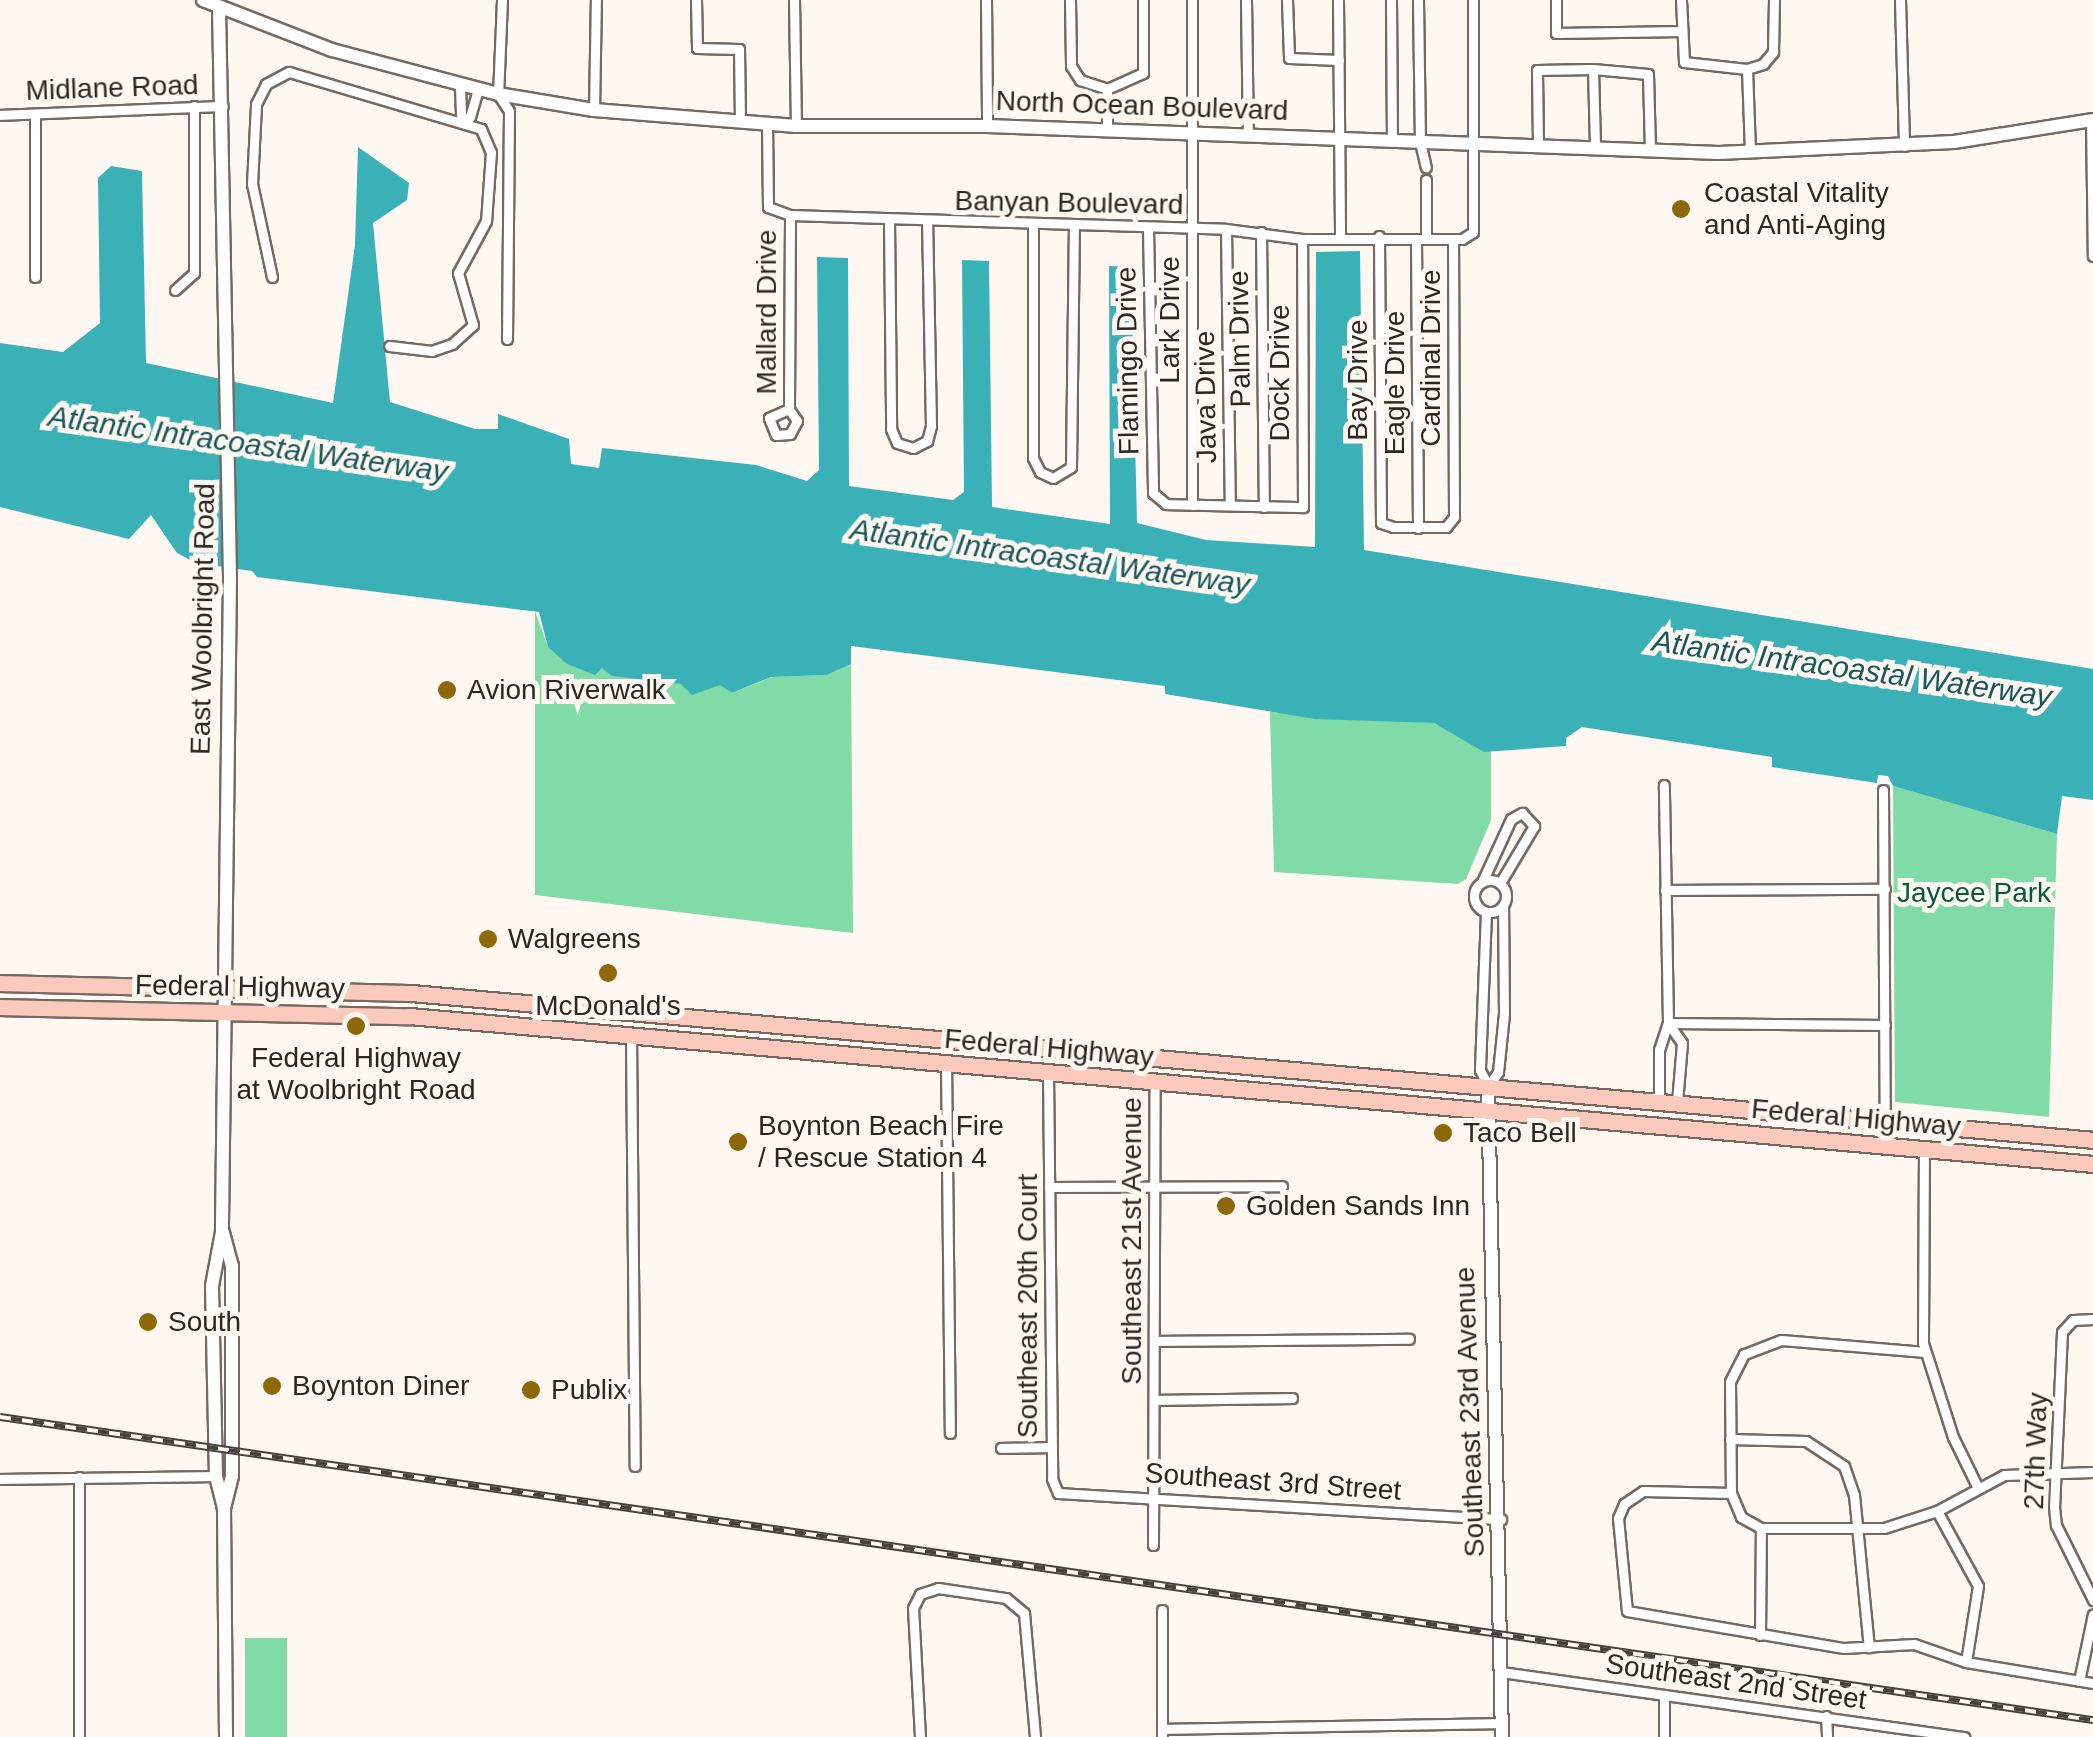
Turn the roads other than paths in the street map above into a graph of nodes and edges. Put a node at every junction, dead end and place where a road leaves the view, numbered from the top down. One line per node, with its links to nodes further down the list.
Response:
1 (203, 0): 20 (main road, North Ocean Boulevard)
2 (502, 0): 28 (street)
3 (596, 0): 31 (street)
4 (696, 0): 35 (street)
5 (794, 0): 38 (street)
6 (986, 0): 39 (street)
7 (1070, 0): 26 (street)
8 (1143, 0): 26 (street)
9 (1192, 0): 41 (street, Lark Drive)
10 (1246, 0): 42 (street)
11 (1288, 0): 22 (street)
12 (1338, 0): 22 (street)
13 (1391, 0): 44 (street)
14 (1418, 0): 45 (street)
15 (1473, 0): 49 (street)
16 (1556, 0): 21 (street)
17 (1681, 0): 21 (street)
18 (1774, 0): 23 (street)
19 (1900, 0): 47 (street)
20 (219, 4): 25 (main road, North Ocean Boulevard); 30 (main road, East Woolbright Road)
21 (1682, 31): 23 (street)
22 (1339, 60): 43 (street)
23 (1747, 68): 51 (street)
24 (1593, 69): 46 (street); 48 (street); 50 (street)
25 (460, 86): 27 (main road, North Ocean Boulevard); 34 (street)
26 (1107, 89): 40 (street)
27 (478, 90): 28 (main road, North Ocean Boulevard); 34 (street)
28 (498, 94): 31 (main road, North Ocean Boulevard); 72 (street)
29 (194, 106): 30 (street, Midlane Road); 32 (street, Midlane Road); 71 (street)
30 (226, 106): 88 (main road, East Woolbright Road)
31 (594, 110): 35 (main road, North Ocean Boulevard)
32 (36, 114): 33 (street, Midlane Road); 69 (street)
33 (0, 115)
34 (461, 120): 70 (street); 73 (street)
35 (740, 120): 37 (main road, North Ocean Boulevard)
36 (2092, 120): 47 (main road, North Ocean Boulevard); 68 (street)
37 (766, 124): 38 (main road, North Ocean Boulevard); 54 (street)
38 (796, 126): 39 (main road, North Ocean Boulevard)
39 (988, 126): 40 (main road, North Ocean Boulevard)
40 (1108, 131): 41 (main road, North Ocean Boulevard)
41 (1194, 135): 42 (main road, North Ocean Boulevard); 60 (street, Lark Drive)
42 (1248, 135): 43 (main road, North Ocean Boulevard)
43 (1338, 138): 44 (main road, North Ocean Boulevard); 64 (street)
44 (1392, 140): 45 (main road, North Ocean Boulevard)
45 (1420, 142): 49 (main road, North Ocean Boulevard); 52 (street)
46 (1538, 144): 48 (main road, North Ocean Boulevard); 49 (main road, North Ocean Boulevard)
47 (1904, 146): 51 (main road, North Ocean Boulevard)
48 (1595, 147): 50 (main road, North Ocean Boulevard)
49 (1475, 148): 67 (street, Cardinal Drive)
50 (1650, 150): 51 (main road, North Ocean Boulevard)
51 (1750, 152)
52 (1426, 167)
53 (1426, 180): 65 (street, Eagle Drive)
54 (790, 215): 55 (street, Banyan Boulevard); 74 (street, Mallard Drive)
55 (889, 220): 56 (street, Banyan Boulevard); 56 (street)
56 (927, 222): 57 (street, Banyan Boulevard)
57 (1033, 226): 58 (street, Banyan Boulevard); 58 (street)
58 (1074, 226): 59 (street, Banyan Boulevard)
59 (1148, 228): 60 (street, Banyan Boulevard); 75 (street, Flamingo Drive)
60 (1192, 229): 61 (street, Banyan Boulevard); 75 (street, Lark Drive)
61 (1226, 229): 62 (street, Banyan Boulevard); 76 (street, Java Drive)
62 (1262, 232): 66 (street, Banyan Boulevard); 77 (street, Palm Drive)
63 (1379, 236): 64 (street, Banyan Boulevard); 65 (street, Banyan Boulevard); 78 (street, Bay Drive)
64 (1340, 238): 66 (street, Banyan Boulevard)
65 (1421, 238): 67 (street, Banyan Boulevard); 78 (street, Eagle Drive)
66 (1302, 239): 77 (street, Dock Drive)
67 (1453, 240): 78 (street, Cardinal Drive)
68 (2093, 256)
69 (35, 277)
70 (272, 277)
71 (175, 290)
72 (507, 339)
73 (389, 346)
74 (789, 410)
75 (1192, 505): 76 (street)
76 (1230, 505): 77 (street)
77 (1264, 507)
78 (1418, 528)
79 (1664, 785): 84 (street)
80 (1883, 790): 83 (street)
81 (1482, 882): 82 (street); 82 (street); 86 (street)
82 (1500, 883): 85 (street)
83 (1885, 889): 84 (street); 94 (street)
84 (1665, 890): 93 (street)
85 (1504, 906): 86 (street); 103 (street)
86 (1486, 912): 103 (street)
87 (0, 983): 88 (main road, Federal Highway)
88 (223, 987): 90 (main road, East Woolbright Road); 91 (main road, Federal Highway)
89 (0, 1006): 90 (main road, Federal Highway)
90 (222, 1011): 95 (main road, Federal Highway); 118 (main road, East Woolbright Road)
91 (635, 1012): 92 (main road, Federal Highway); 95 (main road)
92 (659, 1015): 96 (main road); 97 (main road, Federal Highway)
93 (1668, 1023): 94 (street); 104 (street); 105 (street)
94 (1885, 1025): 107 (street)
95 (614, 1034): 96 (main road, Federal Highway)
96 (632, 1036): 98 (main road, Federal Highway); 129 (street)
97 (1149, 1057): 99 (main road, Federal Highway); 101 (main road)
98 (946, 1064): 100 (main road, Federal Highway); 125 (street)
99 (1276, 1067): 102 (main road); 103 (main road, Federal Highway)
100 (1048, 1072): 101 (main road, Federal Highway); 116 (street, Southeast 20th Court)
101 (1133, 1080): 102 (main road, Federal Highway)
102 (1155, 1082): 106 (main road, Federal Highway); 117 (street, Southeast 21st Avenue)
103 (1488, 1086): 104 (main road, Federal Highway); 106 (main road, Southeast 23rd Avenue)
104 (1659, 1100): 105 (main road, Federal Highway)
105 (1677, 1102): 107 (main road, Federal Highway); 109 (main road)
106 (1486, 1111): 109 (main road, Federal Highway); 141 (main road, Southeast 23rd Avenue)
107 (1885, 1120): 108 (main road, Federal Highway)
108 (1926, 1124): 110 (main road, Federal Highway); 111 (main road)
109 (1640, 1125): 111 (main road, Federal Highway)
110 (2033, 1134): 112 (main road, Federal Highway); 113 (main road)
111 (1808, 1139): 113 (main road, Federal Highway)
112 (2093, 1140)
113 (1924, 1149): 114 (main road, Federal Highway); 122 (street)
114 (2093, 1164)
115 (1282, 1186): 117 (street)
116 (1049, 1187): 117 (street); 127 (street, Southeast 20th Court)
117 (1153, 1188): 121 (street, Southeast 21st Avenue)
118 (222, 1230): 132 (main road, East Woolbright Road); 139 (main road, East Woolbright Road)
119 (2093, 1319): 130 (street, 27th Way)
120 (1409, 1338): 121 (street)
121 (1155, 1341): 124 (street, Southeast 21st Avenue)
122 (1924, 1352): 126 (street); 136 (street)
123 (1292, 1398): 124 (street, Southeast 21st Avenue)
124 (1155, 1400): 138 (street, Southeast 21st Avenue)
125 (950, 1433)
126 (1730, 1439): 137 (street); 143 (street)
127 (1052, 1447): 128 (street); 135 (street, Southeast 20th Court)
128 (1001, 1448)
129 (636, 1466)
130 (2056, 1470): 131 (street); 136 (street); 145 (street, 27th Way)
131 (2093, 1472)
132 (216, 1476): 133 (street); 139 (main road, East Woolbright Road)
133 (79, 1478): 134 (street); 159 (street)
134 (0, 1479)
135 (1052, 1479): 138 (street, Southeast 3rd Street)
136 (1978, 1488): 140 (street)
137 (1731, 1493): 142 (street); 148 (street)
138 (1154, 1495): 141 (street, Southeast 3rd Street); 144 (street, Southeast 21st Avenue)
139 (224, 1510): 160 (main road, East Woolbright Road)
140 (1938, 1510): 143 (street); 150 (street)
141 (1501, 1519): 151 (main road, Southeast 23rd Avenue)
142 (1761, 1528): 143 (street); 148 (street)
143 (1856, 1532): 149 (street)
144 (1153, 1546)
145 (2093, 1600)
146 (1162, 1610): 158 (street)
147 (2093, 1614): 152 (street)
148 (1760, 1635): 149 (street)
149 (1868, 1647): 150 (street)
150 (1966, 1662): 152 (street)
151 (1502, 1672): 154 (street, Southeast 2nd Street); 156 (main road, Southeast 23rd Avenue)
152 (2079, 1681): 153 (street)
153 (2093, 1683)
154 (1664, 1696): 155 (street, Southeast 2nd Street); 163 (street)
155 (1826, 1716): 164 (street); 165 (street, Southeast 2nd Street)
156 (1502, 1730): 157 (street)
157 (1334, 1731): 158 (street)
158 (1162, 1733)
159 (79, 1737)
160 (226, 1737)
161 (920, 1737): 162 (street)
162 (1035, 1737)
163 (1664, 1737)
164 (1826, 1737)
165 (1964, 1737)

